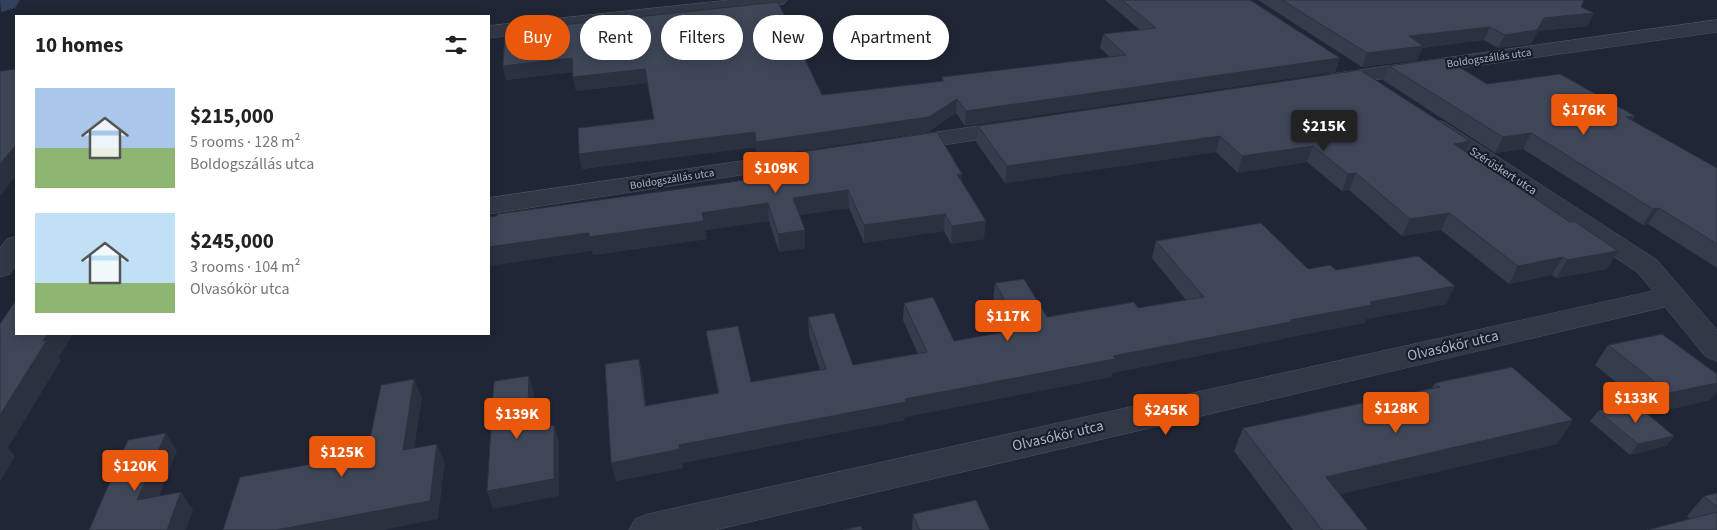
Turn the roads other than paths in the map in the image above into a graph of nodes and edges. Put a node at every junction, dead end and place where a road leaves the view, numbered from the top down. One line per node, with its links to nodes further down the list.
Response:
1 (778, 0): 3 (street)
2 (1717, 26): 5 (street, Boldogszállás utca)
3 (490, 32)
4 (1334, 60): 5 (street)
5 (1358, 76): 6 (street, Boldogszállás utca); 7 (street)
6 (1309, 84)
7 (1383, 92)
8 (1416, 114): 17 (street, Szérűskert utca)
9 (1032, 125): 10 (street)
10 (884, 147)
11 (815, 158): 12 (street, Boldogszállás utca)
12 (490, 206)
13 (15, 246): 14 (street)
14 (0, 268)
15 (15, 277): 16 (street)
16 (0, 279)
17 (1674, 296): 18 (street, Szérűskert utca); 19 (street, Olvasókör utca)
18 (1717, 350)
19 (648, 530)

